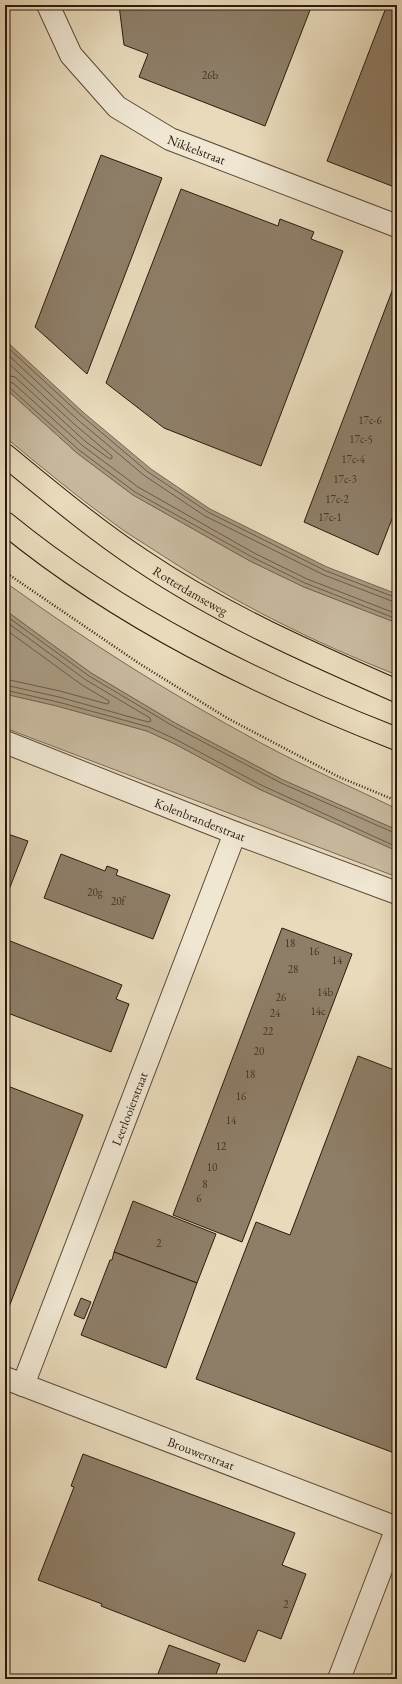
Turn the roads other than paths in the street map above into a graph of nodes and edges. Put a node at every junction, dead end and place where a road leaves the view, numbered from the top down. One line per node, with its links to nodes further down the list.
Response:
1 (48, 5): 2 (street, Nikkelstraat)
2 (397, 226)
3 (5, 455): 5 (main road, Rotterdamseweg)
4 (5, 523): 6 (main road)
5 (397, 691)
6 (397, 739)
7 (5, 742): 8 (street, Kolenbranderstraat)
8 (235, 832): 9 (street, Kolenbranderstraat); 10 (street, Leerlooierstraat)
9 (397, 893)
10 (14, 1381): 11 (street, Brouwerstraat)
11 (397, 1528): 12 (street)
12 (339, 1679)

